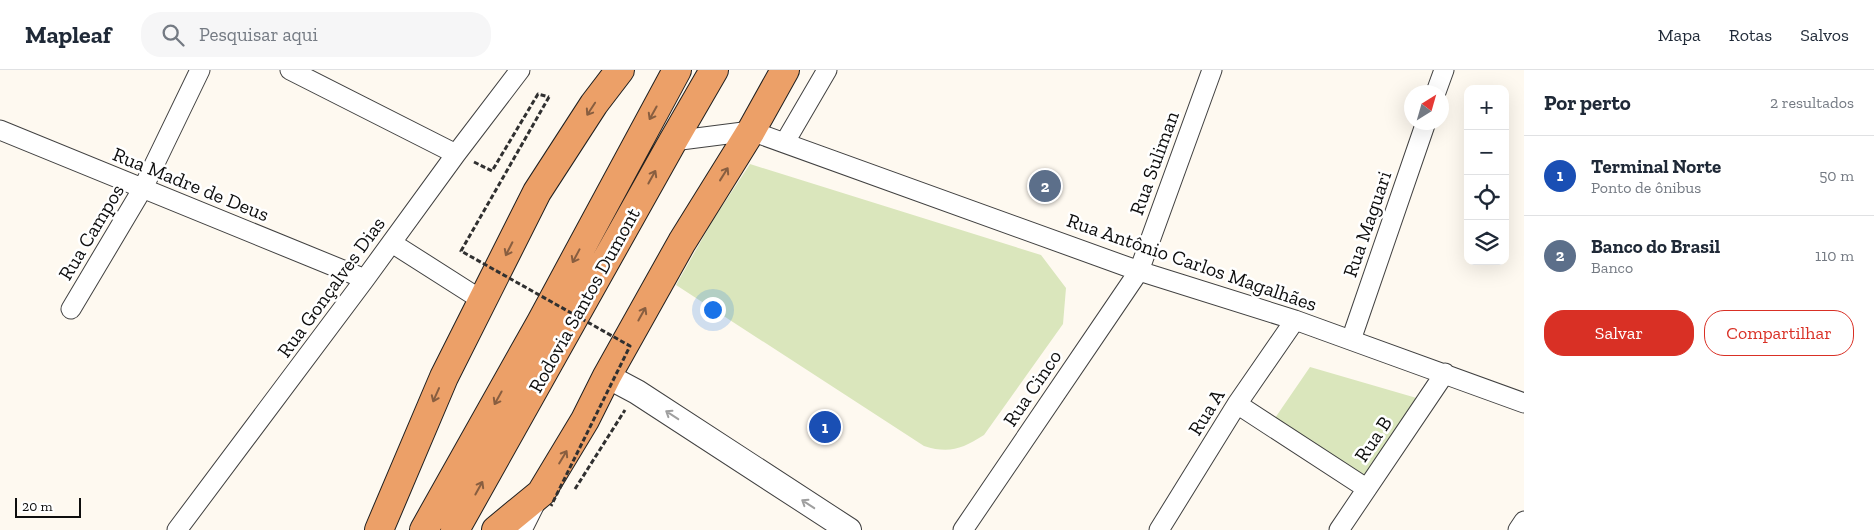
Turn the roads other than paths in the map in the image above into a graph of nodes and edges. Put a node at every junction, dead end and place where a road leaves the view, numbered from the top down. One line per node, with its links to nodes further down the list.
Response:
1 (200, 70): 18 (street, Rua Campos)
2 (290, 70): 17 (street)
3 (520, 70): 17 (street, Rua Gonçalves Dias)
4 (620, 70): 22 (highway, one-way to 22)
5 (677, 70): 35 (highway, Rodovia Santos Dumont, one-way to 35)
6 (714, 70): 15 (highway, Rodovia Santos Dumont)
7 (784, 70): 14 (highway)
8 (827, 70): 16 (street)
9 (1212, 70): 20 (street, Rua Suliman)
10 (1444, 70): 11 (street)
11 (1439, 85)
12 (0, 130): 18 (street, Rua Madre de Deus)
13 (1423, 130): 25 (street, Rua Maguari)
14 (751, 131): 15 (street, Rua Antônio Carlos Magalhães); 16 (street, Rua Antônio Carlos Magalhães); 27 (highway, one-way to 14)
15 (673, 140): 36 (highway, Rodovia Santos Dumont, one-way to 15)
16 (785, 142): 20 (street, Rua Antônio Carlos Magalhães)
17 (456, 154): 19 (street, Rua Gonçalves Dias)
18 (143, 188): 21 (street, Rua Madre de Deus); 23 (street, Rua Campos)
19 (392, 243): 21 (street, Rua Gonçalves Dias); 22 (street)
20 (1138, 271): 24 (street, Rua Antônio Carlos Magalhães); 40 (street, Rua Cinco)
21 (366, 280): 33 (street, Rua Gonçalves Dias)
22 (483, 301): 34 (highway, one-way to 34)
23 (71, 309)
24 (1295, 320): 25 (street, Rua Antônio Carlos Magalhães); 29 (street, Rua A)
25 (1352, 340): 26 (street, Rua Antônio Carlos Magalhães)
26 (1445, 373): 28 (street, Rua Antônio Carlos Magalhães); 30 (street, Rua B)
27 (607, 376): 31 (highway, one-way to 27); 39 (street, one-way to 27)
28 (1524, 403)
29 (1237, 404): 30 (street); 41 (street, Rua A)
30 (1366, 488): 42 (street, Rua B)
31 (550, 502): 37 (highway); 38 (street)
32 (1524, 521): 43 (street)
33 (177, 530)
34 (379, 530)
35 (424, 530)
36 (455, 530)
37 (496, 530)
38 (522, 530)
39 (849, 530)
40 (963, 530)
41 (1159, 530)
42 (1339, 530)
43 (1518, 530)

